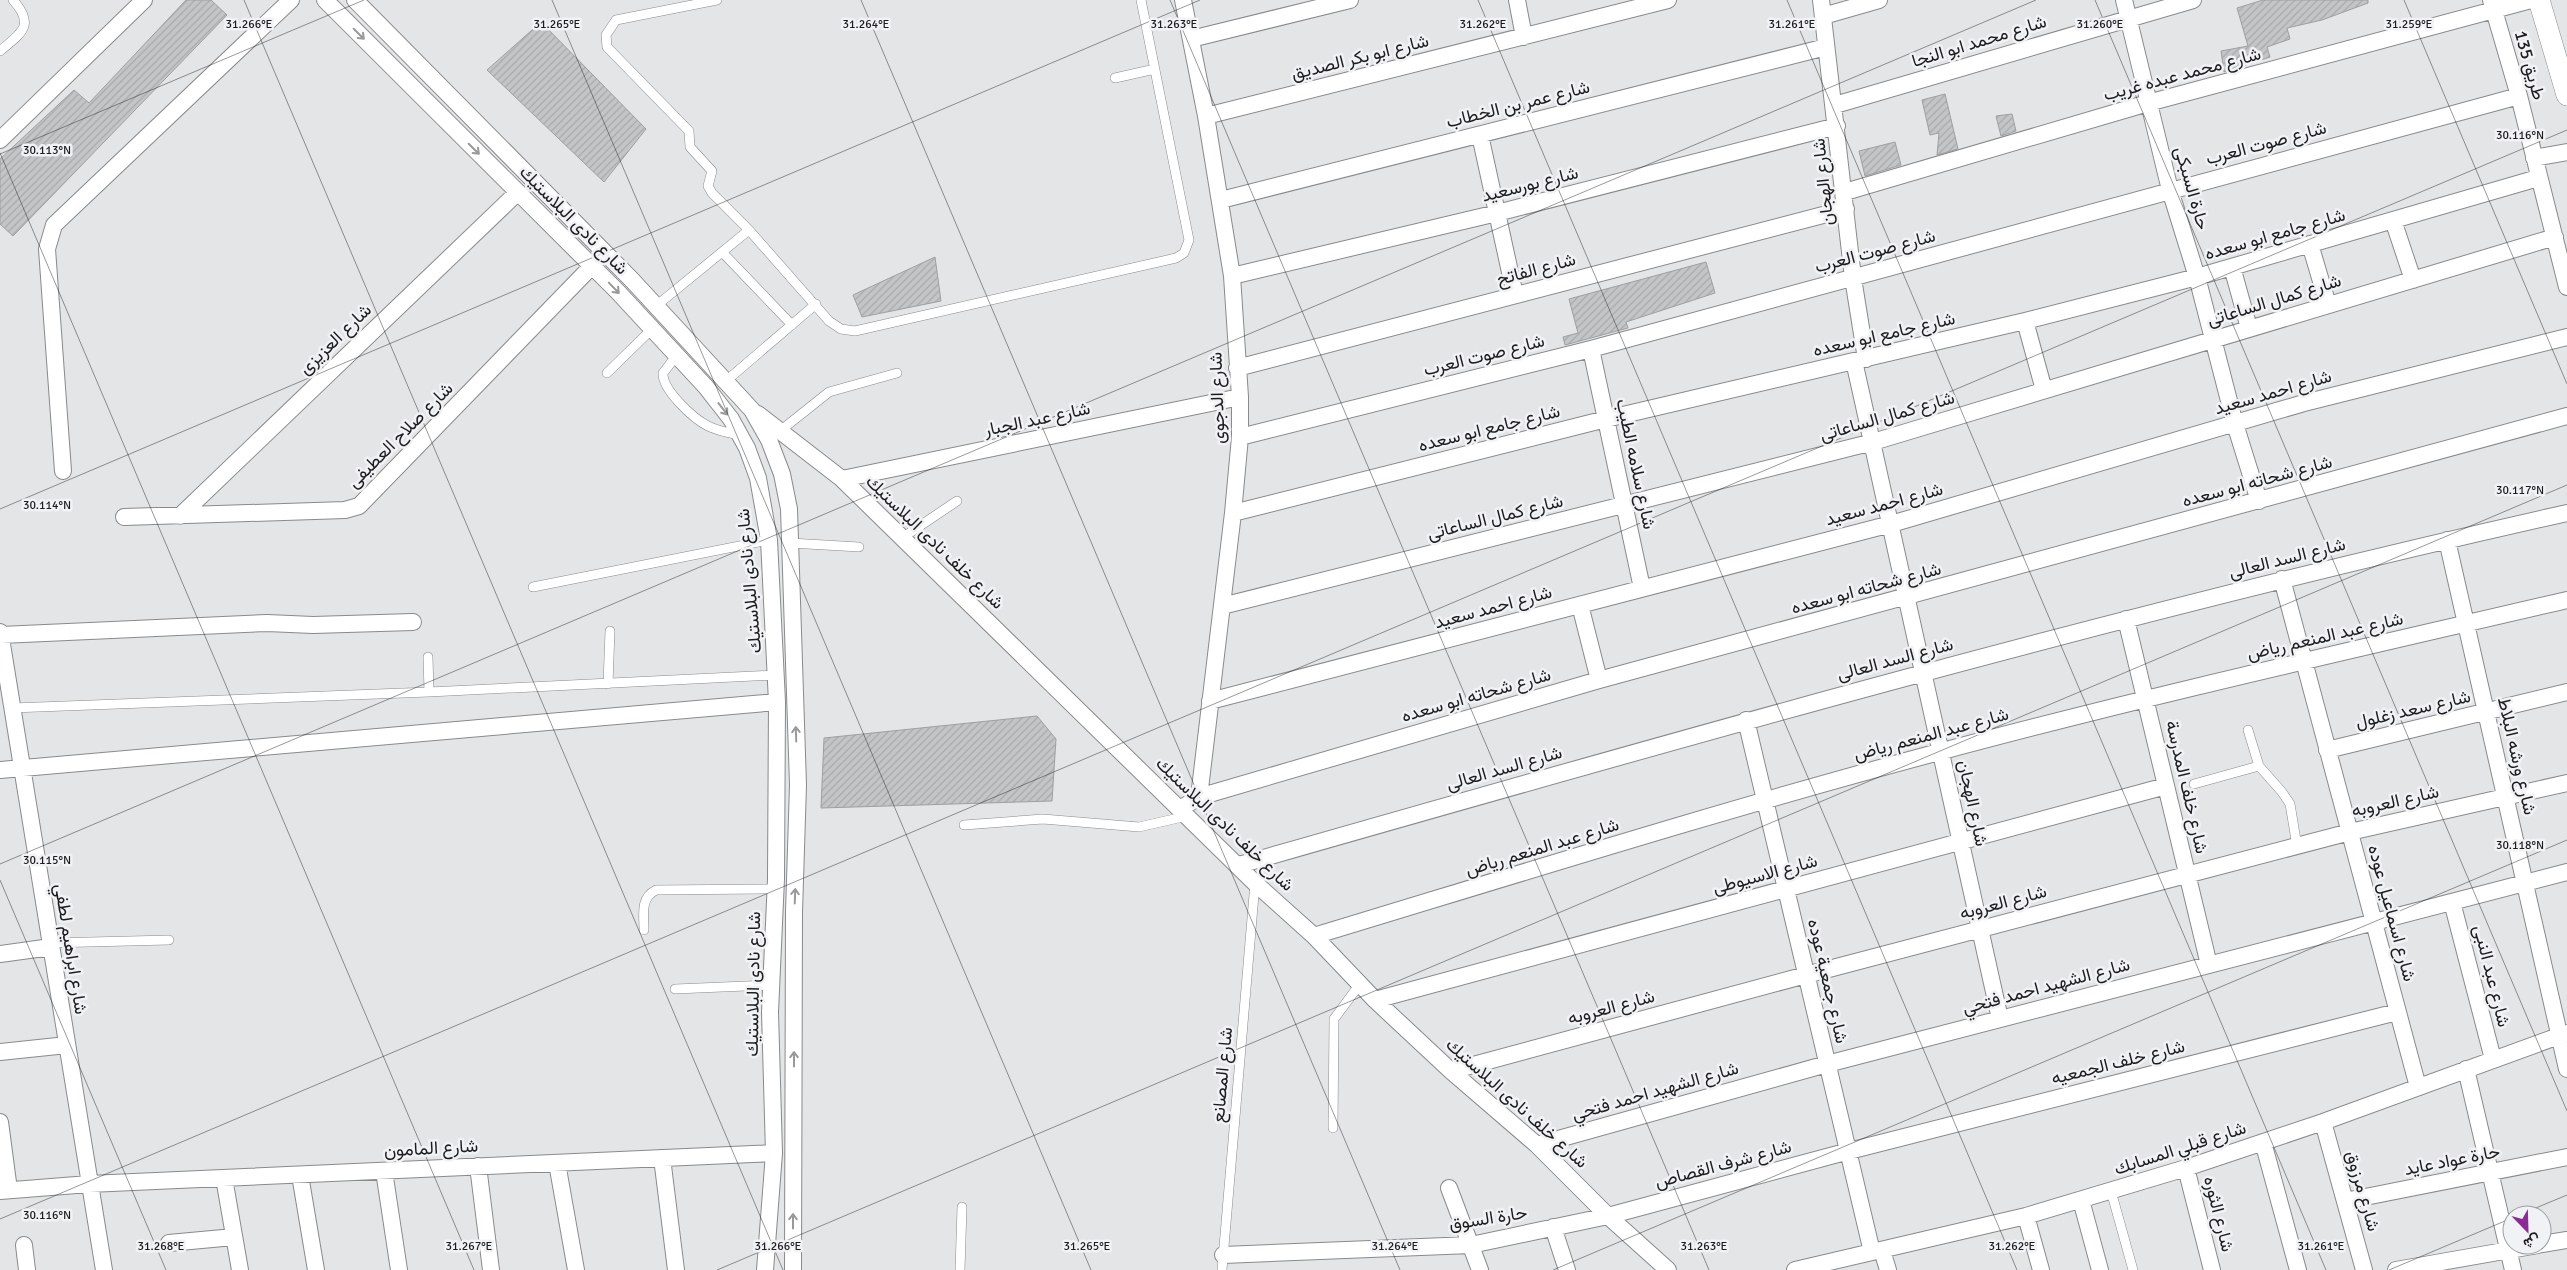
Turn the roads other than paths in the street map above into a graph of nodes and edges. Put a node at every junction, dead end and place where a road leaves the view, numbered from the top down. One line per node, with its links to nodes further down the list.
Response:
1 (13, 0): 23 (lane)
2 (144, 0): 33 (street)
3 (291, 0): 82 (street)
4 (325, 0): 38 (street, شارع نادى البلاستيك, one-way to 38)
5 (355, 0): 58 (street, شارع نادى البلاستيك)
6 (717, 0): 44 (lane)
7 (1141, 0): 24 (lane)
8 (1184, 0): 21 (street, شارع الدجوى)
9 (1350, 0): 21 (street)
10 (1517, 0): 20 (street)
11 (1668, 0): 20 (street, شارع ابو بكر الصديق)
12 (1879, 0): 18 (street)
13 (2124, 0): 19 (street, حارة السبكى)
14 (2193, 0): 19 (street, شارع محمد ابو النجا)
15 (2531, 0): 17 (street, شارع محمد عبده غريب)
16 (2539, 0): 26 (street)
17 (2492, 5): 27 (street, طريق 135); 28 (street, شارع محمد عبده غريب)
18 (1822, 8): 22 (street, شارع الهجان)
19 (2128, 18): 28 (street, حارة السبكى); 29 (street, شارع محمد ابو النجا)
20 (1524, 37): 30 (street, شارع ابو بكر الصديق)
21 (1191, 39): 30 (street, شارع الدجوى)
22 (1826, 47): 29 (street, شارع الهجان); 32 (street, شارع عمر بن الخطاب)
23 (0, 51)
24 (1155, 69): 25 (lane); 56 (lane)
25 (1114, 78)
26 (2567, 95)
27 (2519, 96): 35 (street, طريق 135); 37 (street, شارع صوت العرب)
28 (2148, 103): 37 (street, حارة السبكى); 39 (street, شارع محمد عبده غريب)
29 (1835, 105): 31 (street, شارع الهجان)
30 (1206, 116): 40 (street, شارع الدجوى)
31 (1837, 126): 39 (street, شارع الهجان); 42 (street, شارع بورسعيد)
32 (1480, 135): 40 (street, شارع عمر بن الخطاب); 42 (street)
33 (0, 140)
34 (2567, 152): 35 (street)
35 (2534, 158): 36 (street, طريق 135)
36 (2538, 178): 43 (street, شارع جامع ابو سعده); 45 (street, طريق 135)
37 (2170, 190): 51 (street, شارع صوت العرب); 52 (street, حارة السبكى)
38 (518, 192): 48 (street, شارع نادى البلاستيك); 89 (street, شارع العزيزى)
39 (1845, 192): 41 (street, شارع الهجان)
40 (1220, 200): 50 (street, شارع الدجوى)
41 (1846, 209): 51 (street, شارع الهجان); 55 (street, شارع الفاتح)
42 (1497, 213): 50 (street, شارع بورسعيد); 55 (street)
43 (2393, 220): 46 (street, شارع جامع ابو سعده); 53 (street)
44 (749, 230): 47 (lane); 56 (lane)
45 (2555, 238): 53 (street, شارع كمال الساعاتى); 54 (street, طريق 135)
46 (2310, 244): 49 (street, شارع جامع ابو سعده); 57 (street)
47 (722, 252): 58 (lane); 60 (lane)
48 (592, 266): 62 (street, شارع نادى البلاستيك, one-way to 62); 89 (street, شارع صلاح العطيفى)
49 (2232, 267): 52 (street, شارع جامع ابو سعده); 61 (street)
50 (1232, 276): 68 (street, شارع الدجوى)
51 (1853, 278): 65 (street, شارع صوت العرب); 67 (street, شارع الهجان)
52 (2197, 278): 59 (street, شارع جامع ابو سعده); 64 (street, حارة السبكى)
53 (2413, 280): 57 (street, شارع كمال الساعاتى)
54 (2567, 287)
55 (1515, 295): 68 (street, شارع الفاتح)
56 (816, 304): 60 (lane)
57 (2328, 305): 61 (street, شارع كمال الساعاتى)
58 (656, 306): 71 (street, شارع نادى البلاستيك)
59 (2025, 321): 67 (street, شارع جامع ابو سعده); 72 (street)
60 (792, 325): 71 (lane)
61 (2249, 328): 64 (street, شارع كمال الساعاتى)
62 (652, 329): 66 (street, شارع نادى البلاستيك); 69 (lane)
63 (2567, 337): 77 (street, شارع احمد سعيد)
64 (2213, 339): 72 (street, شارع كمال الساعاتى); 77 (street, حارة السبكى)
65 (1591, 349): 76 (street, شارع سلامه الطيب); 80 (street, شارع صوت العرب)
66 (677, 356): 79 (street, شارع نادى البلاستيك, one-way to 79); 79 (lane)
67 (1860, 360): 76 (street, شارع جامع ابو سعده); 81 (street, شارع الهجان)
68 (1237, 368): 73 (street, شارع الدجوى)
69 (607, 373)
70 (897, 373): 78 (lane)
71 (726, 381): 74 (street, شارع نادى البلاستيك)
72 (2044, 390): 81 (street, شارع كمال الساعاتى)
73 (1240, 398): 80 (street, شارع الدجوى); 83 (street, شارع عبد الجبار)
74 (752, 410): 78 (street, شارع خلف نادى البلاستيك); 95 (street, شارع نادى البلاستيك)
75 (2567, 416): 85 (street, شارع شحاته ابو سعده)
76 (1606, 419): 86 (street, شارع سلامه الطيب); 87 (street, شارع جامع ابو سعده)
77 (2235, 424): 85 (street, حارة السبكى); 91 (street, شارع احمد سعيد)
78 (780, 431): 83 (street, شارع خلف نادى البلاستيك)
79 (740, 436): 93 (street, شارع نادى البلاستيك)
80 (1240, 437): 87 (street, شارع الدجوى)
81 (1872, 442): 86 (street, شارع كمال الساعاتى); 91 (street, شارع الهجان)
82 (63, 471)
83 (842, 479): 92 (street, شارع خلف نادى البلاستيك)
84 (957, 501): 92 (lane)
85 (2259, 501): 100 (street, شارع شحاته ابو سعده)
86 (1625, 505): 99 (street, شارع سلامه الطيب); 103 (street, شارع كمال الساعاتى)
87 (1234, 513): 103 (street, شارع الدجوى)
88 (2567, 513): 94 (street, شارع السد العالى)
89 (180, 516): 90 (street, شارع صلاح العطيفى)
90 (124, 517)
91 (1891, 524): 99 (street, شارع احمد سعيد); 100 (street, شارع الهجان)
92 (902, 538): 136 (street, شارع خلف نادى البلاستيك)
93 (769, 540): 98 (lane); 113 (street, شارع نادى البلاستيك)
94 (2448, 540): 97 (street, شارع السد العالى); 106 (street, شارع ورشه البلاط)
95 (790, 543): 96 (lane); 219 (street, شارع نادى البلاستيك, one-way to 95)
96 (859, 548)
97 (2282, 579): 104 (street, شارع السد العالى); 111 (street, شارع اسماعيل عوده)
98 (533, 587)
99 (1642, 588): 102 (street, شارع احمد سعيد)
100 (1907, 598): 112 (street, شارع الهجان); 114 (street, شارع شحاته ابو سعده)
101 (2567, 600): 106 (street, شارع عبد المنعم رياض)
102 (1580, 605): 114 (street); 119 (street, شارع احمد سعيد)
103 (1222, 606): 119 (street, شارع الدجوى)
104 (2126, 619): 112 (street, شارع السد العالى); 118 (street, شارع خلف المدرسة)
105 (413, 622): 109 (street)
106 (2467, 623): 111 (street, شارع عبد المنعم رياض); 122 (street, شارع ورشه البلاط)
107 (0, 632): 109 (street, شارع ابراهيم لطفي)
108 (610, 632): 115 (lane)
109 (1, 636): 121 (street, شارع ابراهيم لطفي)
110 (428, 656): 116 (lane)
111 (2304, 661): 118 (street, شارع عبد المنعم رياض); 125 (street, شارع اسماعيل عوده)
112 (1923, 672): 123 (street, شارع السد العالى); 126 (street, شارع الهجان)
113 (776, 675): 115 (lane); 120 (street, شارع نادى البلاستيك)
114 (1599, 680): 134 (street, شارع شحاته ابو سعده)
115 (608, 684): 116 (lane)
116 (430, 692): 121 (lane)
117 (2567, 692): 122 (street, شارع سعد زغلول)
118 (2145, 700): 126 (street, شارع عبد المنعم رياض); 132 (street, شارع خلف المدرسة)
119 (1210, 701): 134 (street, شارع الدجوى)
120 (777, 702): 128 (street); 146 (street, شارع نادى البلاستيك)
121 (12, 708): 128 (street, شارع ابراهيم لطفي)
122 (2487, 712): 125 (street, شارع سعد زغلول); 133 (street, شارع ورشه البلاط)
123 (1746, 720): 135 (street, شارع جمعية عوده); 141 (street, شارع السد العالى)
124 (2248, 730): 127 (lane)
125 (2327, 750): 138 (street, شارع اسماعيل عوده)
126 (1941, 752): 135 (street, شارع عبد المنعم رياض); 139 (street, شارع الهجان)
127 (2259, 766): 131 (lane); 140 (lane)
128 (22, 769): 129 (street); 154 (street, شارع ابراهيم لطفي)
129 (0, 770)
130 (2567, 783): 133 (street, شارع العروبه)
131 (2194, 784)
132 (2166, 786): 139 (street, شارع الاسيوطى); 143 (street, شارع خلف المدرسة)
133 (2506, 796): 138 (street, شارع العروبه); 145 (street, شارع ورشه البلاط)
134 (1199, 797): 136 (street, شارع شحاته ابو سعده)
135 (1765, 800): 147 (street, شارع جمعية عوده); 152 (street, شارع عبد المنعم رياض)
136 (1184, 812): 137 (lane); 141 (street, شارع خلف نادى البلاستيك)
137 (964, 825)
138 (2350, 832): 140 (street, شارع العروبه); 149 (street, شارع اسماعيل عوده)
139 (1961, 842): 147 (street, شارع الاسيوطى); 150 (street, شارع الهجان)
140 (2298, 846): 143 (street, شارع العروبه)
141 (1239, 865): 144 (street, شارع خلف نادى البلاستيك)
142 (2567, 872): 145 (street, شارع الشهيد احمد فتحي)
143 (2187, 875): 150 (street, شارع العروبه); 156 (street, شارع خلف المدرسة)
144 (1255, 882): 152 (street, شارع خلف نادى البلاستيك); 209 (lane, شارع المصانع)
145 (2524, 883): 148 (street, شارع الشهيد احمد فتحي); 164 (street, شارع ورشه البلاط)
146 (776, 889): 151 (lane); 159 (street, شارع نادى البلاستيك)
147 (1786, 889): 157 (street, شارع جمعية عوده); 161 (street, شارع الاسيوطى)
148 (2452, 902): 149 (street, شارع الشهيد احمد فتحي); 167 (street, شارع عبد النبى)
149 (2372, 922): 156 (street, شارع الشهيد احمد فتحي); 162 (street, شارع اسماعيل عوده)
150 (1980, 929): 157 (street, شارع العروبه); 163 (street, شارع الهجان)
151 (644, 930)
152 (1314, 936): 158 (street, شارع خلف نادى البلاستيك)
153 (169, 940): 154 (lane)
154 (51, 945): 155 (street); 165 (street, شارع ابراهيم لطفي)
155 (0, 954)
156 (2209, 965): 163 (street, شارع الشهيد احمد فتحي)
157 (1806, 974): 168 (street, شارع جمعية عوده); 171 (street, شارع العروبه)
158 (1360, 984): 161 (street, شارع خلف نادى البلاستيك); 175 (lane)
159 (772, 985): 160 (lane); 179 (street, شارع نادى البلاستيك)
160 (674, 989)
161 (1375, 1000): 171 (street, شارع خلف نادى البلاستيك)
162 (2397, 1012): 172 (street, شارع اسماعيل عوده); 178 (street, شارع خلف الجمعيه)
163 (2000, 1019): 168 (street, شارع الشهيد احمد فتحي)
164 (2563, 1034): 167 (street, شارع قبلي المسابك); 170 (street, شارع ورشه البلاط)
165 (66, 1045): 166 (street); 189 (street, شارع ابراهيم لطفي)
166 (0, 1052)
167 (2493, 1059): 169 (street, شارع قبلي المسابك)
168 (1827, 1064): 177 (street, شارع الشهيد احمد فتحي); 178 (street, شارع جمعية عوده)
169 (2466, 1069): 172 (street, شارع قبلي المسابك); 186 (street)
170 (2567, 1069)
171 (1451, 1071): 177 (street, شارع خلف نادى البلاستيك)
172 (2418, 1087): 174 (street, شارع قبلي المسابك)
173 (0, 1122): 191 (street)
174 (2323, 1122): 176 (street, شارع قبلي المسابك); 194 (street, شارع مرزوق)
175 (1333, 1128)
176 (2263, 1142): 184 (street, شارع قبلي المسابك); 230 (street)
177 (1537, 1145): 196 (street, شارع خلف نادى البلاستيك)
178 (1849, 1151): 196 (street, شارع شرف القصاص); 206 (street, شارع جمعية عوده)
179 (774, 1153): 181 (street, شارع المامون); 218 (street, شارع نادى البلاستيك)
180 (2567, 1157): 186 (street, حارة عواد عايد)
181 (662, 1158): 182 (street, شارع المامون); 217 (street)
182 (557, 1162): 183 (street, شارع المامون); 216 (street)
183 (478, 1166): 185 (street, شارع المامون); 215 (street)
184 (2186, 1168): 192 (street, شارع قبلي المسابك); 229 (street, شارع الثوره)
185 (384, 1171): 187 (street, شارع المامون); 214 (street)
186 (2490, 1173): 194 (street, حارة عواد عايد); 198 (street)
187 (300, 1174): 188 (street, شارع المامون); 213 (street)
188 (224, 1178): 189 (street, شارع المامون); 200 (street)
189 (89, 1184): 191 (street, شارع المامون); 211 (street, شارع ابراهيم لطفي)
190 (1449, 1188): 205 (street)
191 (5, 1190)
192 (2111, 1191): 193 (street, شارع قبلي المسابك); 228 (lane)
193 (2081, 1200): 197 (street, شارع قبلي المسابك); 227 (street)
194 (2345, 1201): 231 (street, شارع مرزوق)
195 (962, 1206): 220 (lane)
196 (1608, 1216): 199 (street, حارة السوق); 223 (street, شارع خلف نادى البلاستيك)
197 (2026, 1216): 206 (street, شارع قبلي المسابك); 226 (street)
198 (2502, 1224)
199 (1553, 1227): 205 (street, حارة السوق); 222 (street)
200 (234, 1237): 203 (street); 212 (street)
201 (2567, 1240): 202 (street)
202 (2552, 1242)
203 (169, 1243)
204 (24, 1245): 210 (street)
205 (1471, 1245): 209 (street, حارة السوق); 221 (street)
206 (1877, 1251): 224 (street, شارع قبلي المسابك); 225 (street, شارع جمعية عوده)
207 (2502, 1251): 232 (street)
208 (2509, 1255): 233 (street)
209 (1222, 1263)
210 (27, 1270)
211 (104, 1270)
212 (240, 1270)
213 (316, 1270)
214 (400, 1270)
215 (491, 1270)
216 (576, 1270)
217 (676, 1270)
218 (766, 1270)
219 (793, 1270)
220 (960, 1270)
221 (1480, 1270)
222 (1567, 1270)
223 (1668, 1270)
224 (1795, 1270)
225 (1888, 1270)
226 (2041, 1270)
227 (2100, 1270)
228 (2133, 1270)
229 (2212, 1270)
230 (2298, 1270)
231 (2364, 1270)
232 (2396, 1270)
233 (2513, 1270)

